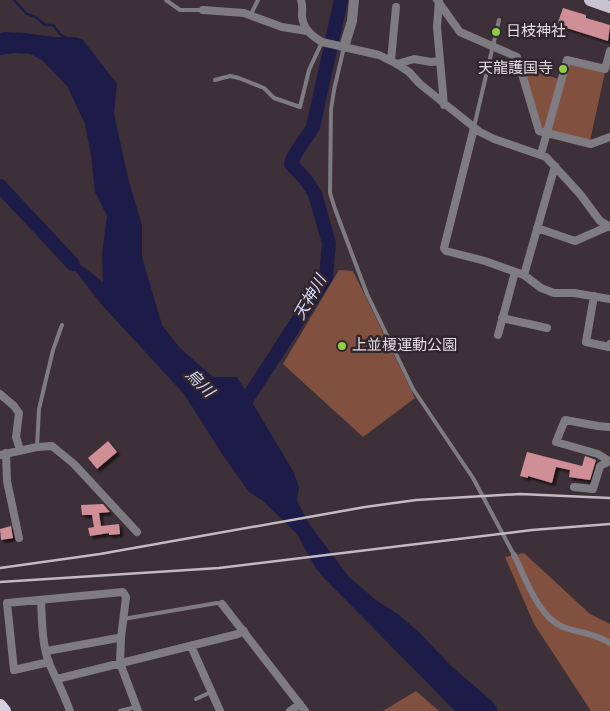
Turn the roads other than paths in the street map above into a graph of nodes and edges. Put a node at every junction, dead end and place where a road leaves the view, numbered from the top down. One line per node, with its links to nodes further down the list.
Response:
1 (166, 0): 9 (lane)
2 (258, 0): 10 (lane)
3 (301, 0): 12 (street)
4 (354, 0): 15 (street)
5 (590, 0): 8 (main road)
6 (438, 1): 14 (street); 17 (street)
7 (396, 6): 18 (street)
8 (610, 7)
9 (203, 10): 10 (street)
10 (251, 14): 12 (street)
11 (499, 20): 14 (lane)
12 (307, 31): 13 (street)
13 (324, 42): 15 (street); 19 (lane)
14 (493, 46): 21 (lane); 22 (street)
15 (341, 47): 18 (street); 46 (lane)
16 (610, 51): 22 (street)
17 (440, 61): 18 (street); 20 (street)
18 (394, 62): 20 (street)
19 (215, 80)
20 (444, 104): 21 (street)
21 (474, 128): 24 (street); 28 (street)
22 (546, 134): 23 (street); 24 (street)
23 (610, 137)
24 (541, 154): 25 (street)
25 (555, 166): 26 (street); 27 (street)
26 (610, 226): 27 (street)
27 (537, 228): 29 (street)
28 (515, 272): 29 (street); 32 (street)
29 (524, 275): 30 (street)
30 (594, 296): 31 (street); 36 (street)
31 (610, 299)
32 (502, 318): 34 (street); 35 (street)
33 (62, 325): 39 (lane)
34 (548, 328)
35 (498, 335)
36 (610, 344)
37 (0, 394): 40 (street)
38 (610, 427): 42 (street)
39 (37, 446): 40 (street); 44 (street)
40 (20, 450): 41 (street)
41 (3, 454): 45 (street)
42 (609, 461): 43 (street)
43 (574, 487)
44 (137, 532)
45 (19, 538)
46 (514, 555): 52 (street)
47 (41, 600): 49 (street); 54 (street); 55 (street)
48 (222, 604): 49 (lane); 50 (street)
49 (123, 619): 51 (street)
50 (244, 631): 53 (street); 61 (street)
51 (121, 638): 54 (street); 56 (street)
52 (610, 643)
53 (191, 646): 56 (street); 58 (street)
54 (47, 651): 55 (street)
55 (49, 662): 57 (street)
56 (120, 662): 57 (street); 62 (street)
57 (57, 679): 64 (street)
58 (211, 692): 59 (lane); 66 (street)
59 (196, 699)
60 (0, 706): 63 (highway)
61 (303, 708): 67 (street)
62 (137, 709): 65 (lane)
63 (4, 711)
64 (70, 711)
65 (120, 711)
66 (220, 711)
67 (290, 711)

